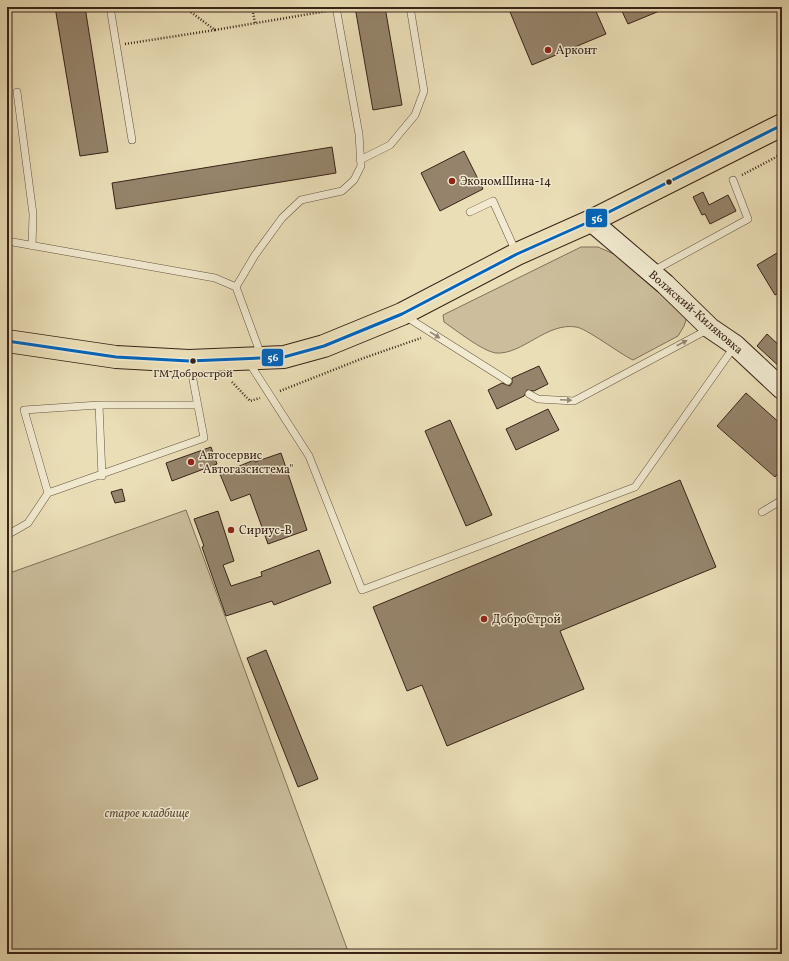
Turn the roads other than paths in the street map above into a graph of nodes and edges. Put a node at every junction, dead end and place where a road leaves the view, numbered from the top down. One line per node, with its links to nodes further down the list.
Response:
1 (110, 7): 6 (lane)
2 (410, 7): 7 (lane)
3 (336, 8): 7 (lane)
4 (17, 92): 12 (lane)
5 (782, 125): 10 (main road)
6 (132, 140)
7 (360, 160): 15 (lane)
8 (733, 180): 14 (lane)
9 (470, 212): 13 (lane)
10 (591, 221): 13 (main road); 14 (street, Волжский-Киляковка)
11 (7, 241): 12 (lane)
12 (32, 246): 15 (lane)
13 (517, 254): 16 (main road)
14 (651, 272): 17 (street, Волжский-Киляковка)
15 (236, 287): 20 (lane)
16 (402, 314): 20 (main road); 22 (lane, one-way to 22)
17 (710, 328): 19 (street, Волжский-Киляковка); 24 (lane, one-way to 17)
18 (7, 341): 21 (main road)
19 (735, 345): 20 (lane); 23 (street, Волжский-Киляковка)
20 (254, 359): 21 (main road)
21 (189, 361): 26 (lane)
22 (508, 381)
23 (782, 389)
24 (529, 394)
25 (99, 405): 26 (lane); 27 (lane); 28 (lane)
26 (197, 405): 27 (lane)
27 (102, 476): 28 (lane)
28 (48, 493): 31 (lane)
29 (782, 500): 30 (lane)
30 (762, 512)
31 (7, 535)

